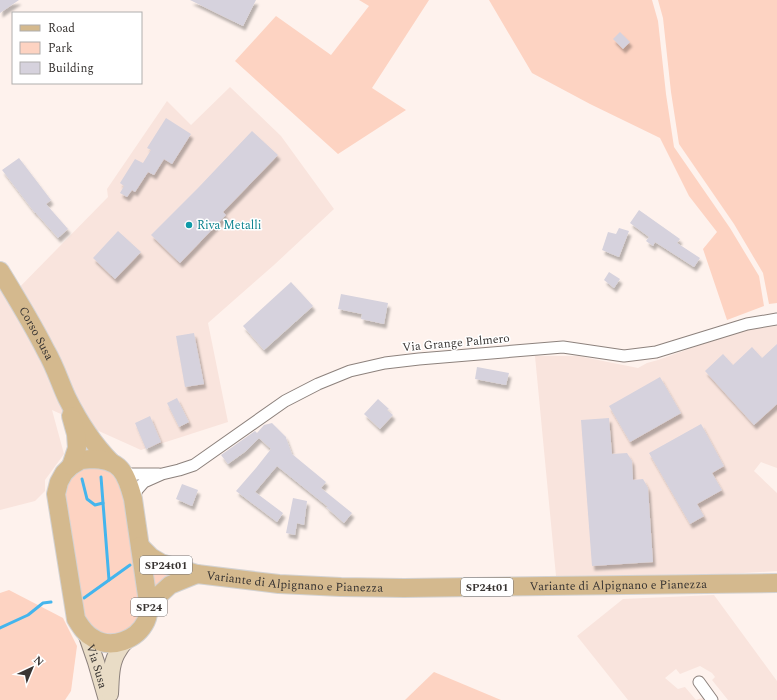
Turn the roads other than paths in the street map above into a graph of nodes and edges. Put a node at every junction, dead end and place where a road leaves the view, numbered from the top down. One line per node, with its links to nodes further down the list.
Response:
1 (0, 271): 3 (main road, Corso Susa / SP24)
2 (777, 319): 7 (street, Via Grange Palmero)
3 (67, 398): 4 (main road, Corso Susa / SP24); 5 (main road, Corso Susa / SP24)
4 (110, 462): 5 (main road); 6 (main road, SP24)
5 (71, 466): 13 (main road, SP24)
6 (124, 474): 7 (street, Via Grange Palmero); 8 (main road, SP24)
7 (162, 474): 8 (street, Via Grange Palmero)
8 (133, 499): 9 (main road, SP24)
9 (140, 546): 10 (main road, Variante di Alpignano e Pianezza / SP24t01); 12 (main road, SP24)
10 (197, 574): 11 (main road, Variante di Alpignano e Pianezza / SP24t01); 12 (main road, Variante di Alpignano e Pianezza / SP24t01)
11 (777, 583)
12 (149, 609): 14 (main road, SP24)
13 (86, 633): 14 (main road, SP24); 16 (main road, Via Susa / SP24)
14 (127, 640): 16 (main road, Via Susa / SP24)
15 (699, 682): 17 (street)
16 (108, 700)
17 (712, 700)

